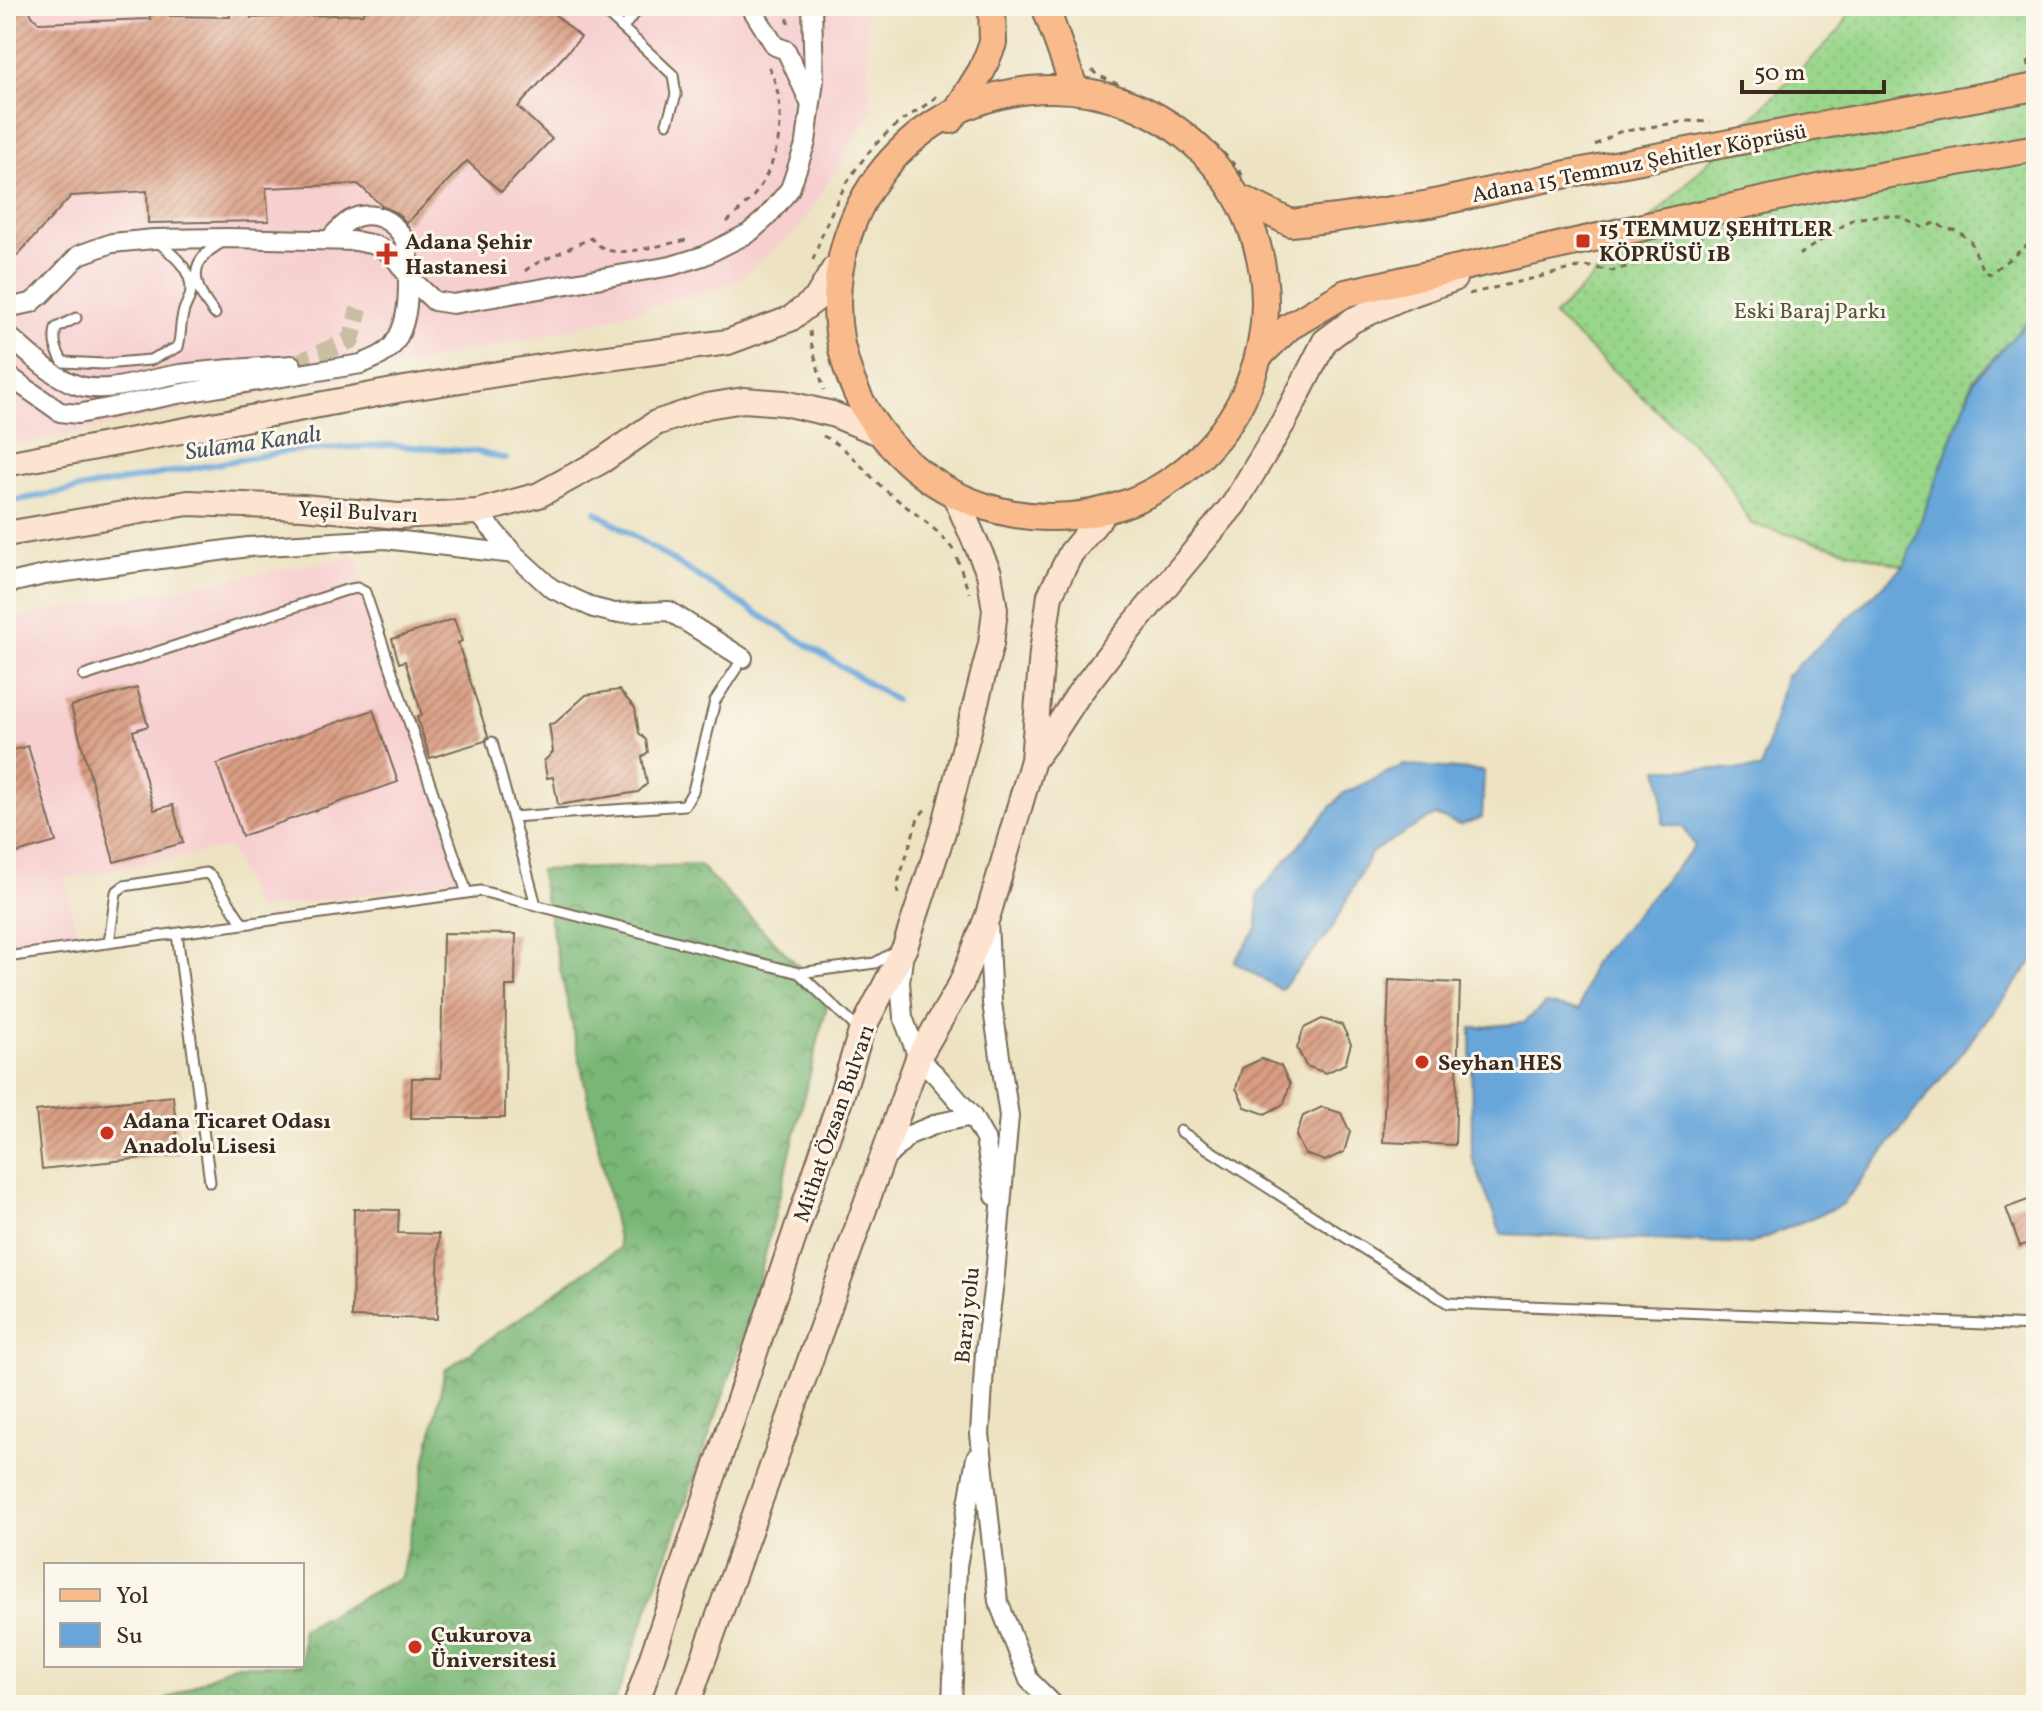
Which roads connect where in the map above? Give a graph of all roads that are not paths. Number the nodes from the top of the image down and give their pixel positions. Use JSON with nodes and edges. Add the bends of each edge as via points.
{"nodes":[{"id":1,"x":599,"y":6,"type":"edge"},
{"id":2,"x":640,"y":6,"type":"edge"},
{"id":3,"x":750,"y":6,"type":"edge"},
{"id":4,"x":812,"y":6,"type":"edge"},
{"id":5,"x":992,"y":6,"type":"edge"},
{"id":6,"x":1045,"y":6,"type":"edge"},
{"id":7,"x":622,"y":28,"type":"junction"},
{"id":8,"x":2036,"y":87,"type":"edge"},
{"id":9,"x":1075,"y":90,"type":"junction"},
{"id":10,"x":811,"y":105,"type":"junction"},
{"id":11,"x":951,"y":120,"type":"junction"},
{"id":12,"x":667,"y":123,"type":"dead end"},
{"id":13,"x":2036,"y":148,"type":"edge"},
{"id":14,"x":1248,"y":193,"type":"junction"},
{"id":15,"x":228,"y":238,"type":"junction"},
{"id":16,"x":154,"y":239,"type":"junction"},
{"id":17,"x":329,"y":240,"type":"junction"},
{"id":18,"x":1524,"y":254,"type":"junction"},
{"id":19,"x":823,"y":269,"type":"junction"},
{"id":20,"x":408,"y":276,"type":"junction"},
{"id":21,"x":6,"y":308,"type":"edge"},
{"id":22,"x":215,"y":314,"type":"dead end"},
{"id":23,"x":76,"y":318,"type":"dead end"},
{"id":24,"x":6,"y":334,"type":"edge"},
{"id":25,"x":1260,"y":355,"type":"junction"},
{"id":26,"x":295,"y":364,"type":"tunnel mouth"},
{"id":27,"x":6,"y":374,"type":"edge"},
{"id":28,"x":874,"y":431,"type":"junction"},
{"id":29,"x":6,"y":464,"type":"edge"},
{"id":30,"x":955,"y":496,"type":"junction"},
{"id":31,"x":477,"y":512,"type":"junction"},
{"id":32,"x":1104,"y":513,"type":"junction"},
{"id":33,"x":6,"y":534,"type":"edge"},
{"id":34,"x":514,"y":554,"type":"junction"},
{"id":35,"x":6,"y":584,"type":"edge"},
{"id":36,"x":743,"y":658,"type":"joint"},
{"id":37,"x":84,"y":676,"type":"dead end"},
{"id":38,"x":492,"y":742,"type":"dead end"},
{"id":39,"x":1033,"y":760,"type":"junction"},
{"id":40,"x":512,"y":817,"type":"junction"},
{"id":41,"x":467,"y":893,"type":"junction"},
{"id":42,"x":536,"y":905,"type":"junction"},
{"id":43,"x":988,"y":915,"type":"junction"},
{"id":44,"x":243,"y":924,"type":"junction"},
{"id":45,"x":177,"y":934,"type":"junction"},
{"id":46,"x":109,"y":943,"type":"junction"},
{"id":47,"x":905,"y":947,"type":"junction"},
{"id":48,"x":6,"y":957,"type":"edge"},
{"id":49,"x":799,"y":973,"type":"junction"},
{"id":50,"x":861,"y":1032,"type":"junction"},
{"id":51,"x":918,"y":1058,"type":"junction"},
{"id":52,"x":972,"y":1116,"type":"junction"},
{"id":53,"x":1180,"y":1131,"type":"dead end"},
{"id":54,"x":882,"y":1162,"type":"junction"},
{"id":55,"x":210,"y":1182,"type":"dead end"},
{"id":56,"x":999,"y":1219,"type":"junction"},
{"id":57,"x":2036,"y":1326,"type":"edge"},
{"id":58,"x":980,"y":1434,"type":"junction"},
{"id":59,"x":636,"y":1705,"type":"edge"},
{"id":60,"x":687,"y":1705,"type":"edge"},
{"id":61,"x":952,"y":1705,"type":"edge"},
{"id":62,"x":1054,"y":1705,"type":"edge"}],
"edges":[{"from":1,"to":7,"type":"lane"},
{"from":2,"to":7,"type":"lane"},
{"from":3,"to":10,"type":"street","via":[[775,46],[786,50]]},
{"from":4,"to":10,"type":"street"},
{"from":5,"to":11,"type":"main road","via":[[993,43]]},
{"from":6,"to":9,"type":"main road"},
{"from":7,"to":12,"type":"lane","via":[[673,75],[676,95]]},
{"from":8,"to":14,"type":"main road","name":"Adana 15 Temmuz Şehitler Köprüsü","bridge":true,"via":[[1337,218],[1291,223]]},
{"from":9,"to":11,"type":"main road","via":[[1015,92]]},
{"from":9,"to":14,"type":"main road","via":[[1155,110],[1192,134]]},
{"from":10,"to":20,"type":"street","via":[[806,142],[790,189],[749,233],[703,256],[453,304],[434,301]]},
{"from":11,"to":19,"type":"main road","via":[[897,153],[871,183]]},
{"from":13,"to":18,"type":"main road","via":[[1846,182]]},
{"from":14,"to":25,"type":"main road","via":[[1265,301]]},
{"from":15,"to":16,"type":"street"},
{"from":15,"to":17,"type":"street"},
{"from":15,"to":22,"type":"lane","via":[[198,265],[199,291]]},
{"from":16,"to":21,"type":"street","via":[[112,243],[79,255],[31,303]]},
{"from":16,"to":23,"type":"lane","via":[[185,268],[190,282],[178,347],[150,360],[63,362],[56,351],[56,328]]},
{"from":17,"to":20,"type":"street","via":[[375,245],[392,254]]},
{"from":17,"to":20,"type":"street","via":[[357,216],[385,219],[405,244]]},
{"from":18,"to":25,"type":"main road","via":[[1346,293],[1289,327]]},
{"from":18,"to":39,"type":"main road","via":[[1403,297],[1353,320],[1325,341],[1234,504],[1114,648]]},
{"from":19,"to":28,"type":"main road","via":[[858,401]]},
{"from":19,"to":29,"type":"main road","via":[[816,299],[790,319],[728,342],[398,390]]},
{"from":20,"to":27,"type":"street","via":[[399,335],[382,355],[361,364],[78,414],[60,412]]},
{"from":24,"to":26,"type":"street","via":[[59,376],[87,388]]},
{"from":25,"to":32,"type":"main road","via":[[1251,384],[1186,471]]},
{"from":28,"to":30,"type":"main road","via":[[913,470]]},
{"from":28,"to":31,"type":"main road","name":"Yeşil Bulvarı","via":[[784,403],[744,400],[707,406],[656,423],[539,495]]},
{"from":30,"to":32,"type":"main road","via":[[1043,516]]},
{"from":30,"to":47,"type":"main road","name":"Mithat Özsan Bulvarı","via":[[989,573],[995,610],[943,832]]},
{"from":31,"to":33,"type":"main road","name":"Yeşil Bulvarı","via":[[398,516],[188,503]]},
{"from":31,"to":34,"type":"street"},
{"from":32,"to":39,"type":"main road","via":[[1071,553],[1050,595]]},
{"from":34,"to":35,"type":"street","via":[[385,539],[248,547]]},
{"from":34,"to":36,"type":"street","via":[[551,588],[594,608],[614,613],[669,611]]},
{"from":36,"to":40,"type":"lane","via":[[715,701],[685,805]]},
{"from":37,"to":41,"type":"lane","via":[[346,590],[365,592]]},
{"from":38,"to":40,"type":"lane"},
{"from":39,"to":43,"type":"main road"},
{"from":40,"to":42,"type":"lane"},
{"from":41,"to":42,"type":"lane","via":[[481,891]]},
{"from":41,"to":44,"type":"lane"},
{"from":42,"to":49,"type":"lane"},
{"from":43,"to":51,"type":"main road","via":[[961,984]]},
{"from":43,"to":56,"type":"street","name":"Baraj yolu","via":[[992,1003],[1009,1116]]},
{"from":44,"to":45,"type":"lane"},
{"from":44,"to":46,"type":"lane","via":[[206,873],[124,886],[116,892]]},
{"from":45,"to":46,"type":"lane"},
{"from":45,"to":55,"type":"lane"},
{"from":46,"to":48,"type":"lane"},
{"from":47,"to":49,"type":"lane","via":[[875,963]]},
{"from":47,"to":50,"type":"main road","name":"Mithat Özsan Bulvarı"},
{"from":47,"to":51,"type":"street","via":[[903,1017]]},
{"from":49,"to":50,"type":"lane"},
{"from":50,"to":59,"type":"main road","name":"Mithat Özsan Bulvarı"},
{"from":51,"to":52,"type":"street"},
{"from":51,"to":54,"type":"main road"},
{"from":52,"to":54,"type":"street","via":[[909,1135]]},
{"from":52,"to":56,"type":"street","via":[[985,1139]]},
{"from":53,"to":57,"type":"lane","via":[[1448,1303]]},
{"from":54,"to":60,"type":"main road"},
{"from":56,"to":58,"type":"street","name":"Baraj yolu"},
{"from":58,"to":61,"type":"street","via":[[957,1566]]},
{"from":58,"to":62,"type":"street","name":"Baraj yolu","via":[[998,1601],[1029,1680]]}]}
